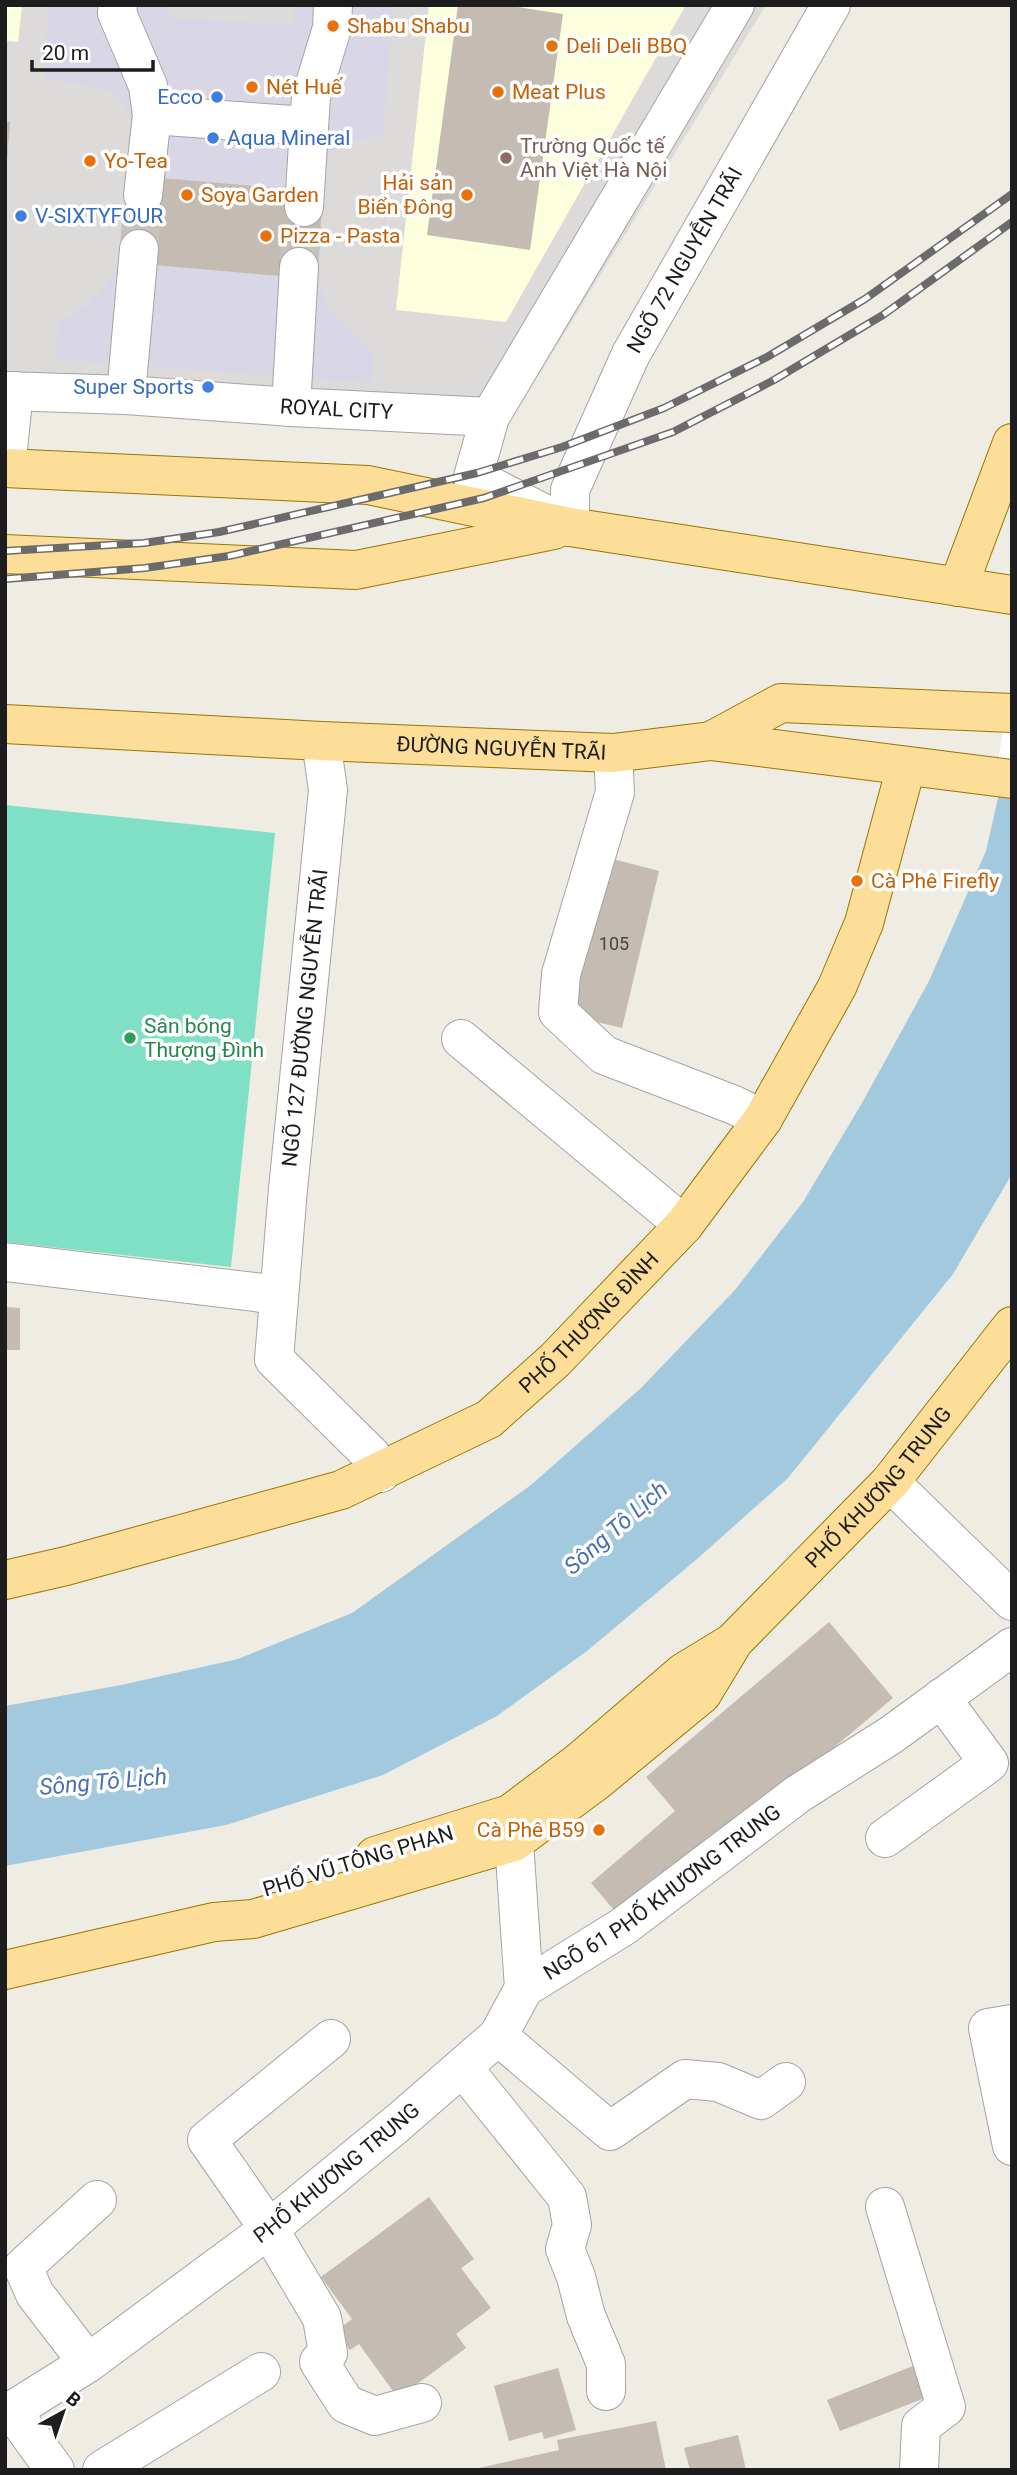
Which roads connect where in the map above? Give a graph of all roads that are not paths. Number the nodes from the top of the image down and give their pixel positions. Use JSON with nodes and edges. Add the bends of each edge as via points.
{"nodes":[{"id":1,"x":118,"y":5,"type":"edge"},
{"id":2,"x":333,"y":5,"type":"edge"},
{"id":3,"x":735,"y":5,"type":"edge"},
{"id":4,"x":831,"y":5,"type":"edge"},
{"id":5,"x":152,"y":115,"type":"junction"},
{"id":6,"x":308,"y":126,"type":"junction"},
{"id":7,"x":143,"y":195,"type":"tunnel mouth"},
{"id":8,"x":304,"y":206,"type":"tunnel mouth"},
{"id":9,"x":139,"y":249,"type":"tunnel mouth"},
{"id":10,"x":299,"y":267,"type":"tunnel mouth"},
{"id":11,"x":9,"y":391,"type":"edge"},
{"id":12,"x":126,"y":395,"type":"junction"},
{"id":13,"x":291,"y":407,"type":"junction"},
{"id":14,"x":489,"y":416,"type":"junction"},
{"id":15,"x":1012,"y":443,"type":"edge"},
{"id":16,"x":6,"y":468,"type":"edge"},
{"id":17,"x":570,"y":527,"type":"junction"},
{"id":18,"x":5,"y":554,"type":"edge"},
{"id":19,"x":958,"y":587,"type":"junction"},
{"id":20,"x":1012,"y":595,"type":"edge"},
{"id":21,"x":1001,"y":712,"type":"edge"},
{"id":22,"x":5,"y":724,"type":"edge"},
{"id":23,"x":321,"y":741,"type":"junction"},
{"id":24,"x":711,"y":741,"type":"junction"},
{"id":25,"x":613,"y":752,"type":"junction"},
{"id":26,"x":906,"y":767,"type":"junction"},
{"id":27,"x":1003,"y":779,"type":"edge"},
{"id":28,"x":461,"y":1039,"type":"dead end"},
{"id":29,"x":763,"y":1119,"type":"junction"},
{"id":30,"x":684,"y":1225,"type":"junction"},
{"id":31,"x":5,"y":1262,"type":"edge"},
{"id":32,"x":279,"y":1295,"type":"junction"},
{"id":33,"x":1012,"y":1326,"type":"edge"},
{"id":34,"x":381,"y":1473,"type":"junction"},
{"id":35,"x":890,"y":1482,"type":"junction"},
{"id":36,"x":5,"y":1580,"type":"edge"},
{"id":37,"x":1012,"y":1601,"type":"edge"},
{"id":38,"x":1012,"y":1647,"type":"edge"},
{"id":39,"x":941,"y":1698,"type":"junction"},
{"id":40,"x":512,"y":1828,"type":"junction"},
{"id":41,"x":885,"y":1838,"type":"dead end"},
{"id":42,"x":5,"y":1970,"type":"edge"},
{"id":43,"x":524,"y":1988,"type":"junction"},
{"id":44,"x":1000,"y":2026,"type":"edge"},
{"id":45,"x":498,"y":2036,"type":"junction"},
{"id":46,"x":331,"y":2039,"type":"dead end"},
{"id":47,"x":463,"y":2068,"type":"junction"},
{"id":48,"x":786,"y":2082,"type":"dead end"},
{"id":49,"x":1012,"y":2146,"type":"edge"},
{"id":50,"x":97,"y":2200,"type":"dead end"},
{"id":51,"x":885,"y":2207,"type":"dead end"},
{"id":52,"x":269,"y":2229,"type":"junction"},
{"id":53,"x":88,"y":2362,"type":"junction"},
{"id":54,"x":261,"y":2372,"type":"dead end"},
{"id":55,"x":606,"y":2391,"type":"dead end"},
{"id":56,"x":422,"y":2403,"type":"dead end"},
{"id":57,"x":9,"y":2413,"type":"edge"},
{"id":58,"x":55,"y":2470,"type":"edge"},
{"id":59,"x":102,"y":2470,"type":"edge"},
{"id":60,"x":919,"y":2470,"type":"edge"}],
"edges":[{"from":1,"to":5,"type":"street","via":[[117,13],[148,86]]},
{"from":2,"to":6,"type":"street","via":[[332,28],[311,97]]},
{"from":3,"to":14,"type":"street"},
{"from":4,"to":17,"type":"street","name":"NGÕ 72 NGUYỄN TRÃI","via":[[631,354],[570,490]]},
{"from":5,"to":6,"type":"street"},
{"from":5,"to":7,"type":"street"},
{"from":6,"to":8,"type":"street"},
{"from":9,"to":12,"type":"street"},
{"from":10,"to":13,"type":"street"},
{"from":11,"to":12,"type":"street","name":"ROYAL CITY"},
{"from":11,"to":16,"type":"street","name":"ROYAL CITY"},
{"from":12,"to":13,"type":"street","name":"ROYAL CITY"},
{"from":13,"to":14,"type":"street","name":"ROYAL CITY"},
{"from":14,"to":17,"type":"street","via":[[473,477]]},
{"from":15,"to":19,"type":"main road"},
{"from":16,"to":17,"type":"main road","via":[[368,485]]},
{"from":17,"to":18,"type":"main road","via":[[356,570]]},
{"from":17,"to":19,"type":"main road"},
{"from":19,"to":20,"type":"main road"},
{"from":21,"to":24,"type":"main road","via":[[781,703]]},
{"from":22,"to":23,"type":"main road","name":"ĐƯỜNG NGUYỄN TRÃI"},
{"from":23,"to":25,"type":"main road","name":"ĐƯỜNG NGUYỄN TRÃI"},
{"from":23,"to":32,"type":"street","name":"NGÕ 127 ĐƯỜNG NGUYỄN TRÃI","via":[[328,790]]},
{"from":24,"to":25,"type":"main road","name":"ĐƯỜNG NGUYỄN TRÃI"},
{"from":24,"to":26,"type":"main road","name":"ĐƯỜNG NGUYỄN TRÃI"},
{"from":25,"to":29,"type":"street","via":[[615,792],[561,974],[558,1012],[604,1055]]},
{"from":26,"to":27,"type":"main road","name":"ĐƯỜNG NGUYỄN TRÃI"},
{"from":26,"to":29,"type":"main road","name":"PHỐ THƯỢNG ĐÌNH","via":[[864,923],[837,987]]},
{"from":28,"to":30,"type":"street"},
{"from":29,"to":30,"type":"main road","name":"PHỐ THƯỢNG ĐÌNH"},
{"from":30,"to":34,"type":"main road","name":"PHỐ THƯỢNG ĐÌNH","via":[[555,1360],[489,1419]]},
{"from":31,"to":32,"type":"street"},
{"from":32,"to":34,"type":"street","name":"NGÕ 127 ĐƯỜNG NGUYỄN TRÃI","via":[[274,1359],[371,1455]]},
{"from":33,"to":35,"type":"main road","name":"PHỐ KHƯƠNG TRUNG"},
{"from":34,"to":36,"type":"main road","name":"PHỐ THƯỢNG ĐÌNH","via":[[341,1490]]},
{"from":35,"to":37,"type":"street"},
{"from":35,"to":40,"type":"main road","name":"PHỐ KHƯƠNG TRUNG","via":[[734,1641],[684,1672],[579,1762]]},
{"from":38,"to":39,"type":"street","name":"NGÕ 61 PHỐ KHƯƠNG TRUNG"},
{"from":39,"to":41,"type":"street","via":[[989,1763]]},
{"from":39,"to":43,"type":"street","name":"NGÕ 61 PHỐ KHƯƠNG TRUNG","via":[[798,1794],[624,1926]]},
{"from":40,"to":42,"type":"main road","name":"PHỐ VŨ TÔNG PHAN","via":[[241,1898],[214,1922]]},
{"from":40,"to":43,"type":"street"},
{"from":43,"to":45,"type":"street","name":"PHỐ KHƯƠNG TRUNG"},
{"from":44,"to":49,"type":"street"},
{"from":45,"to":47,"type":"street","name":"PHỐ KHƯƠNG TRUNG"},
{"from":45,"to":48,"type":"street","via":[[610,2131],[685,2079],[718,2082],[761,2100]]},
{"from":46,"to":52,"type":"street","via":[[207,2140]]},
{"from":47,"to":52,"type":"street","name":"PHỐ KHƯƠNG TRUNG"},
{"from":47,"to":55,"type":"street","via":[[567,2197],[572,2225],[565,2249],[606,2364]]},
{"from":50,"to":53,"type":"street","via":[[23,2267],[35,2294]]},
{"from":51,"to":60,"type":"street","via":[[946,2407],[921,2426]]},
{"from":52,"to":53,"type":"street","name":"PHỐ KHƯƠNG TRUNG"},
{"from":52,"to":56,"type":"street","via":[[322,2318],[328,2353],[319,2362],[346,2404],[374,2416]]},
{"from":53,"to":57,"type":"street","name":"PHỐ KHƯƠNG TRUNG"},
{"from":54,"to":59,"type":"street"},
{"from":57,"to":58,"type":"street"}]}
